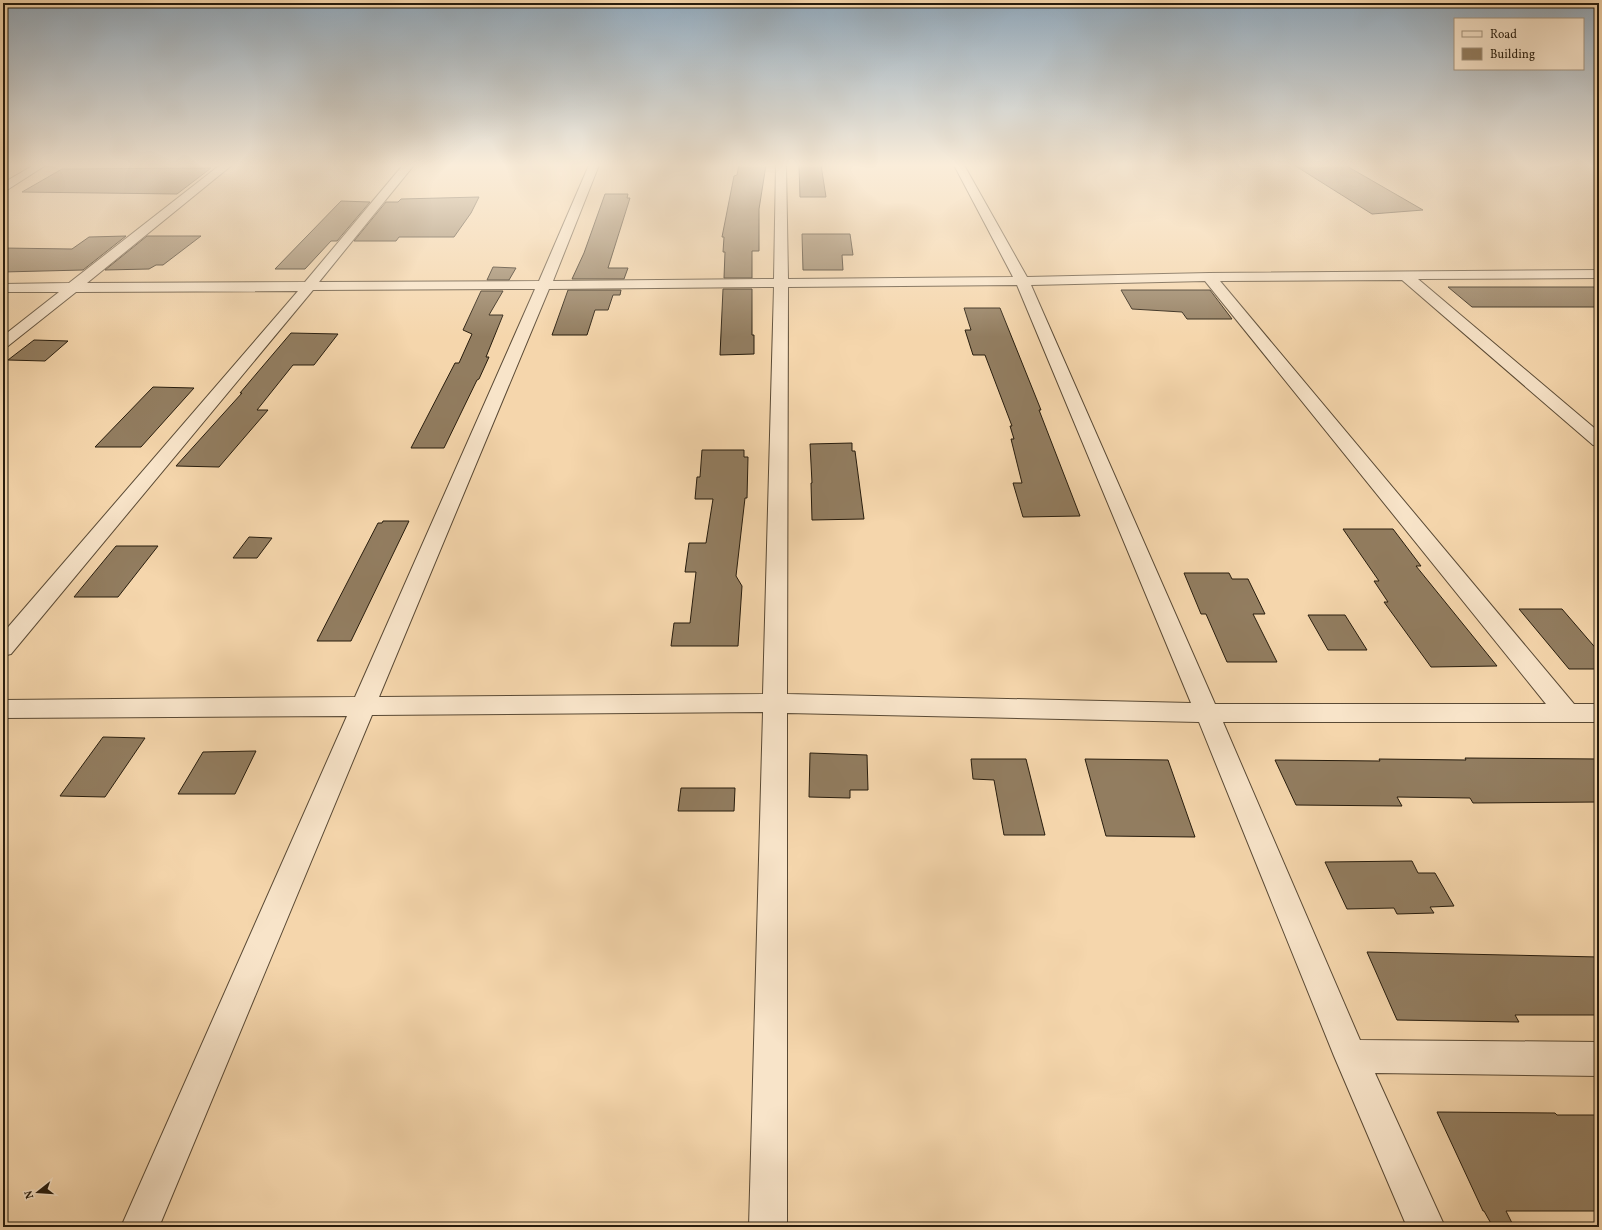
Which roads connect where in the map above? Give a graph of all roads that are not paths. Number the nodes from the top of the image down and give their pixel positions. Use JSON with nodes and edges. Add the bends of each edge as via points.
{"nodes":[{"id":1,"x":155,"y":222,"type":"edge"},
{"id":2,"x":362,"y":222,"type":"edge"},
{"id":3,"x":570,"y":222,"type":"edge"},
{"id":4,"x":781,"y":222,"type":"edge"},
{"id":5,"x":990,"y":222,"type":"edge"},
{"id":6,"x":1599,"y":274,"type":"edge"},
{"id":7,"x":1406,"y":276,"type":"junction"},
{"id":8,"x":1209,"y":277,"type":"junction"},
{"id":9,"x":1022,"y":281,"type":"junction"},
{"id":10,"x":781,"y":283,"type":"junction"},
{"id":11,"x":544,"y":285,"type":"junction"},
{"id":12,"x":309,"y":286,"type":"junction"},
{"id":13,"x":3,"y":288,"type":"edge"},
{"id":14,"x":73,"y":288,"type":"junction"},
{"id":15,"x":3,"y":343,"type":"edge"},
{"id":16,"x":1599,"y":441,"type":"edge"},
{"id":17,"x":3,"y":648,"type":"edge"},
{"id":18,"x":775,"y":703,"type":"junction"},
{"id":19,"x":363,"y":706,"type":"junction"},
{"id":20,"x":3,"y":709,"type":"edge"},
{"id":21,"x":1567,"y":712,"type":"junction"},
{"id":22,"x":1208,"y":713,"type":"junction"},
{"id":23,"x":1599,"y":713,"type":"edge"},
{"id":24,"x":1350,"y":1056,"type":"junction"},
{"id":25,"x":1599,"y":1059,"type":"edge"},
{"id":26,"x":140,"y":1227,"type":"edge"},
{"id":27,"x":768,"y":1227,"type":"edge"},
{"id":28,"x":1426,"y":1227,"type":"edge"}],
"edges":[{"from":1,"to":14,"type":"street"},
{"from":2,"to":12,"type":"street"},
{"from":3,"to":11,"type":"street"},
{"from":4,"to":10,"type":"street"},
{"from":5,"to":9,"type":"street"},
{"from":6,"to":7,"type":"street"},
{"from":7,"to":8,"type":"street"},
{"from":7,"to":16,"type":"street"},
{"from":8,"to":9,"type":"street"},
{"from":8,"to":21,"type":"street"},
{"from":9,"to":10,"type":"street"},
{"from":9,"to":22,"type":"street"},
{"from":10,"to":11,"type":"street"},
{"from":10,"to":18,"type":"street"},
{"from":11,"to":12,"type":"street"},
{"from":11,"to":19,"type":"street"},
{"from":12,"to":14,"type":"street"},
{"from":12,"to":17,"type":"street"},
{"from":13,"to":14,"type":"street"},
{"from":14,"to":15,"type":"street"},
{"from":18,"to":19,"type":"street"},
{"from":18,"to":22,"type":"street"},
{"from":18,"to":27,"type":"street"},
{"from":19,"to":20,"type":"street"},
{"from":19,"to":26,"type":"street"},
{"from":21,"to":22,"type":"street"},
{"from":21,"to":23,"type":"street"},
{"from":22,"to":24,"type":"street"},
{"from":24,"to":25,"type":"street"},
{"from":24,"to":28,"type":"street"}]}
